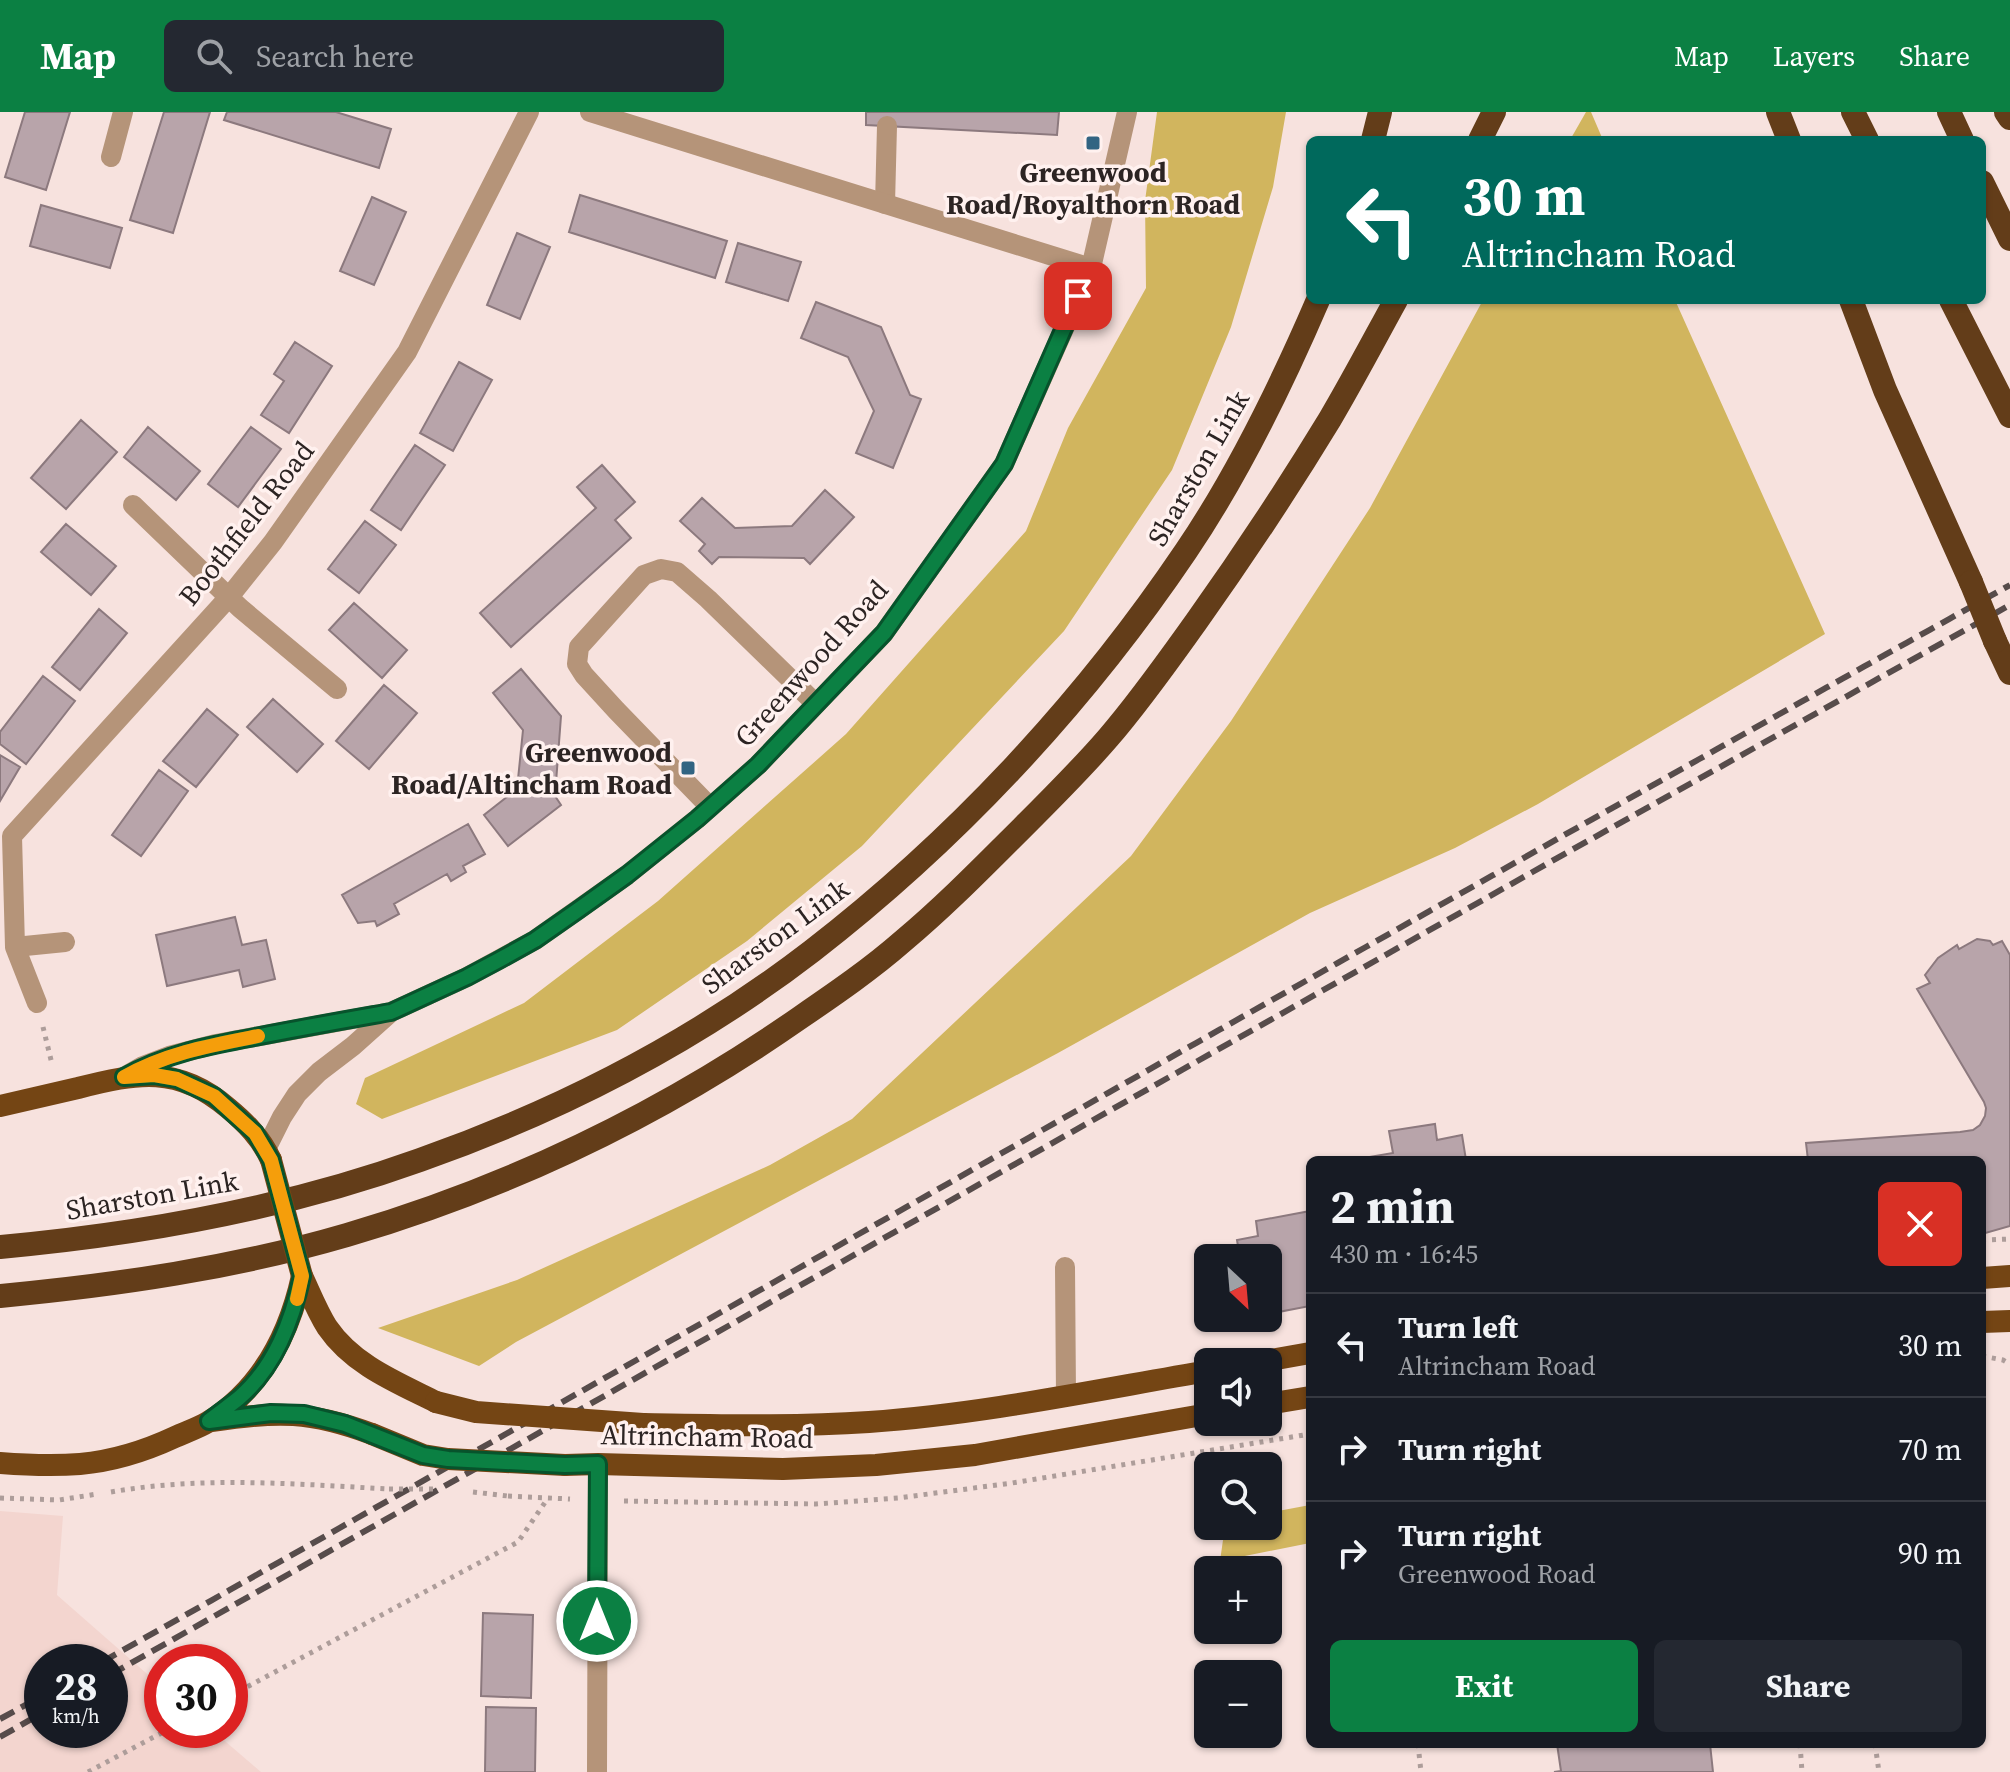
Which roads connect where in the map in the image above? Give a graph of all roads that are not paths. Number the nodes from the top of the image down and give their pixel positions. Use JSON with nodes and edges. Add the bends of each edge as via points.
{"nodes":[{"id":1,"x":123,"y":112,"type":"edge"},
{"id":2,"x":529,"y":112,"type":"edge"},
{"id":3,"x":590,"y":112,"type":"edge"},
{"id":4,"x":1127,"y":112,"type":"edge"},
{"id":5,"x":1380,"y":112,"type":"edge"},
{"id":6,"x":1494,"y":112,"type":"edge"},
{"id":7,"x":1778,"y":112,"type":"edge"},
{"id":8,"x":1853,"y":112,"type":"edge"},
{"id":9,"x":1949,"y":112,"type":"edge"},
{"id":10,"x":2006,"y":112,"type":"edge"},
{"id":11,"x":2010,"y":118,"type":"edge"},
{"id":12,"x":887,"y":126,"type":"dead end"},
{"id":13,"x":1374,"y":136,"type":"edge"},
{"id":14,"x":1482,"y":136,"type":"edge"},
{"id":15,"x":1787,"y":136,"type":"edge"},
{"id":16,"x":1865,"y":136,"type":"edge"},
{"id":17,"x":1960,"y":136,"type":"edge"},
{"id":18,"x":111,"y":157,"type":"dead end"},
{"id":19,"x":1986,"y":190,"type":"edge"},
{"id":20,"x":885,"y":204,"type":"junction"},
{"id":21,"x":2010,"y":239,"type":"edge"},
{"id":22,"x":1091,"y":268,"type":"junction"},
{"id":23,"x":1316,"y":304,"type":"edge"},
{"id":24,"x":1394,"y":304,"type":"edge"},
{"id":25,"x":1853,"y":304,"type":"edge"},
{"id":26,"x":1953,"y":304,"type":"edge"},
{"id":27,"x":2010,"y":416,"type":"edge"},
{"id":28,"x":133,"y":505,"type":"dead end"},
{"id":29,"x":229,"y":597,"type":"junction"},
{"id":30,"x":2010,"y":673,"type":"edge"},
{"id":31,"x":337,"y":689,"type":"dead end"},
{"id":32,"x":816,"y":704,"type":"junction"},
{"id":33,"x":710,"y":807,"type":"junction"},
{"id":34,"x":65,"y":942,"type":"dead end"},
{"id":35,"x":15,"y":947,"type":"junction"},
{"id":36,"x":37,"y":1003,"type":"road end"},
{"id":37,"x":391,"y":1012,"type":"junction"},
{"id":38,"x":124,"y":1077,"type":"junction"},
{"id":39,"x":0,"y":1106,"type":"edge"},
{"id":40,"x":269,"y":1154,"type":"junction"},
{"id":41,"x":0,"y":1247,"type":"edge"},
{"id":42,"x":1065,"y":1267,"type":"dead end"},
{"id":43,"x":302,"y":1276,"type":"junction"},
{"id":44,"x":2010,"y":1276,"type":"edge"},
{"id":45,"x":1986,"y":1278,"type":"edge"},
{"id":46,"x":0,"y":1296,"type":"edge"},
{"id":47,"x":2010,"y":1321,"type":"edge"},
{"id":48,"x":1986,"y":1322,"type":"edge"},
{"id":49,"x":1306,"y":1354,"type":"edge"},
{"id":50,"x":1282,"y":1358,"type":"edge"},
{"id":51,"x":1194,"y":1373,"type":"edge"},
{"id":52,"x":1066,"y":1395,"type":"junction"},
{"id":53,"x":1306,"y":1398,"type":"edge"},
{"id":54,"x":1282,"y":1402,"type":"edge"},
{"id":55,"x":1194,"y":1416,"type":"edge"},
{"id":56,"x":209,"y":1421,"type":"junction"},
{"id":57,"x":0,"y":1463,"type":"edge"},
{"id":58,"x":598,"y":1464,"type":"junction"},
{"id":59,"x":597,"y":1772,"type":"edge"}],
"edges":[{"from":1,"to":18,"type":"street"},
{"from":2,"to":29,"type":"street","name":"Boothfield Road","via":[[407,352]]},
{"from":3,"to":20,"type":"street"},
{"from":4,"to":22,"type":"street","name":"Greenwood Road"},
{"from":5,"to":13,"type":"highway"},
{"from":6,"to":14,"type":"highway"},
{"from":7,"to":15,"type":"highway"},
{"from":8,"to":16,"type":"highway"},
{"from":9,"to":17,"type":"highway"},
{"from":10,"to":11,"type":"highway"},
{"from":12,"to":20,"type":"street"},
{"from":19,"to":21,"type":"highway"},
{"from":20,"to":22,"type":"street"},
{"from":22,"to":32,"type":"street","name":"Greenwood Road","via":[[1004,464],[884,633]]},
{"from":23,"to":41,"type":"highway","name":"Sharston Link","via":[[1281,385],[1229,479],[1134,624],[1072,702],[979,802],[872,903],[809,953],[649,1057],[571,1098],[418,1161],[330,1189],[199,1220]]},
{"from":24,"to":46,"type":"highway","via":[[1279,502],[1110,736],[976,874],[901,943],[834,994],[747,1055],[591,1142],[433,1207],[344,1236],[193,1271]]},
{"from":25,"to":30,"type":"highway","bridge":true},
{"from":26,"to":27,"type":"highway"},
{"from":28,"to":29,"type":"street"},
{"from":29,"to":31,"type":"street"},
{"from":29,"to":35,"type":"street","name":"Boothfield Road","via":[[12,836]]},
{"from":32,"to":33,"type":"street","name":"Greenwood Road"},
{"from":32,"to":33,"type":"street","via":[[677,572],[661,569],[644,575],[579,647],[577,664]]},
{"from":33,"to":37,"type":"street","name":"Greenwood Road","via":[[535,940]]},
{"from":34,"to":35,"type":"street"},
{"from":35,"to":36,"type":"street","name":"Boothfield Road"},
{"from":37,"to":38,"type":"street","name":"Greenwood Road","via":[[216,1044],[169,1056]]},
{"from":37,"to":40,"type":"street","name":"Greenwood Road","via":[[297,1094]]},
{"from":38,"to":39,"type":"highway"},
{"from":38,"to":40,"type":"highway","via":[[177,1079],[214,1096],[255,1133]]},
{"from":40,"to":43,"type":"highway","name":"Altrincham Road","bridge":true},
{"from":42,"to":52,"type":"street"},
{"from":43,"to":52,"type":"highway","name":"Altrincham Road","bridge":true,"via":[[326,1325],[350,1354],[436,1402],[476,1412],[643,1424],[781,1426],[871,1422]]},
{"from":43,"to":56,"type":"highway","via":[[272,1359],[241,1396]]},
{"from":44,"to":45,"type":"highway"},
{"from":47,"to":48,"type":"highway"},
{"from":49,"to":50,"type":"highway"},
{"from":51,"to":52,"type":"highway","name":"Altrincham Road"},
{"from":53,"to":54,"type":"highway"},
{"from":55,"to":58,"type":"highway","name":"Altrincham Road","via":[[975,1455],[876,1465],[783,1469]]},
{"from":56,"to":57,"type":"highway","via":[[120,1457],[81,1464]]},
{"from":56,"to":58,"type":"highway","name":"Altrincham Road","bridge":true,"via":[[304,1414],[423,1455]]},
{"from":58,"to":59,"type":"street"}]}
